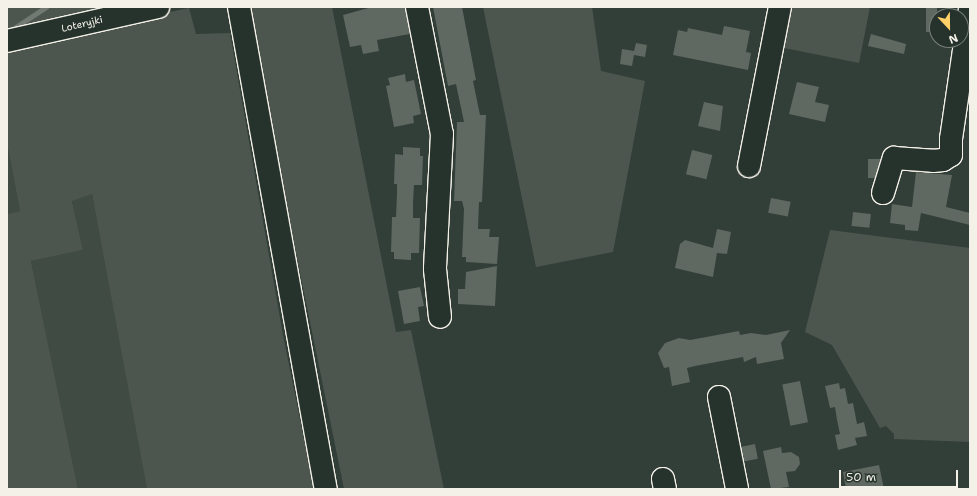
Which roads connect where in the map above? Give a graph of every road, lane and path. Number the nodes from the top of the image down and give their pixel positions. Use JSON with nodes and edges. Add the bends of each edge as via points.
{"nodes":[{"id":1,"x":158,"y":7,"type":"edge"},
{"id":2,"x":239,"y":7,"type":"edge"},
{"id":3,"x":417,"y":7,"type":"edge"},
{"id":4,"x":780,"y":7,"type":"edge"},
{"id":5,"x":970,"y":8,"type":"edge"},
{"id":6,"x":7,"y":41,"type":"edge"},
{"id":7,"x":749,"y":166,"type":"dead end"},
{"id":8,"x":884,"y":193,"type":"dead end"},
{"id":9,"x":440,"y":317,"type":"dead end"},
{"id":10,"x":719,"y":397,"type":"dead end"},
{"id":11,"x":326,"y":489,"type":"edge"},
{"id":12,"x":737,"y":489,"type":"edge"}],
"edges":[{"from":1,"to":6,"type":"street","name":"Loteryjki"},
{"from":2,"to":11,"type":"street"},
{"from":3,"to":9,"type":"street","via":[[442,134],[435,269]]},
{"from":4,"to":7,"type":"street"},
{"from":5,"to":8,"type":"street","via":[[951,139],[951,156],[933,161],[894,158]]},
{"from":10,"to":12,"type":"street"}]}
